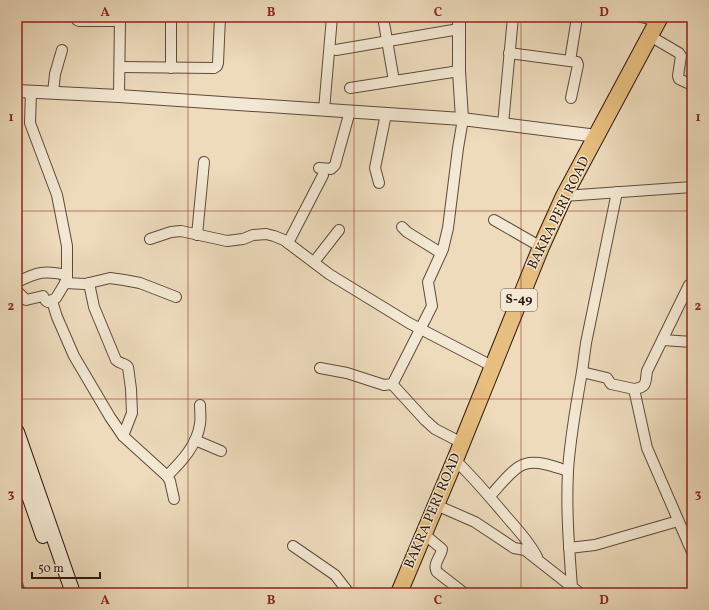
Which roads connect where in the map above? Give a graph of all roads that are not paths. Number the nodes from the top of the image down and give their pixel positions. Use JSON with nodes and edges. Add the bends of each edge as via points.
{"nodes":[{"id":1,"x":76,"y":17,"type":"edge"},
{"id":2,"x":170,"y":17,"type":"edge"},
{"id":3,"x":220,"y":17,"type":"edge"},
{"id":4,"x":332,"y":17,"type":"edge"},
{"id":5,"x":383,"y":17,"type":"edge"},
{"id":6,"x":513,"y":17,"type":"edge"},
{"id":7,"x":577,"y":17,"type":"edge"},
{"id":8,"x":641,"y":17,"type":"edge"},
{"id":9,"x":120,"y":19,"type":"edge"},
{"id":10,"x":659,"y":19,"type":"edge"},
{"id":11,"x":459,"y":23,"type":"edge"},
{"id":12,"x":650,"y":36,"type":"junction"},
{"id":13,"x":387,"y":41,"type":"junction"},
{"id":14,"x":62,"y":50,"type":"dead end"},
{"id":15,"x":336,"y":50,"type":"dead end"},
{"id":16,"x":509,"y":53,"type":"junction"},
{"id":17,"x":570,"y":61,"type":"junction"},
{"id":18,"x":120,"y":67,"type":"junction"},
{"id":19,"x":171,"y":68,"type":"junction"},
{"id":20,"x":459,"y":71,"type":"junction"},
{"id":21,"x":394,"y":81,"type":"junction"},
{"id":22,"x":692,"y":85,"type":"edge"},
{"id":23,"x":350,"y":88,"type":"dead end"},
{"id":24,"x":17,"y":91,"type":"edge"},
{"id":25,"x":31,"y":92,"type":"junction"},
{"id":26,"x":53,"y":93,"type":"junction"},
{"id":27,"x":119,"y":96,"type":"junction"},
{"id":28,"x":571,"y":98,"type":"dead end"},
{"id":29,"x":324,"y":110,"type":"junction"},
{"id":30,"x":350,"y":111,"type":"junction"},
{"id":31,"x":386,"y":114,"type":"junction"},
{"id":32,"x":462,"y":119,"type":"junction"},
{"id":33,"x":503,"y":124,"type":"junction"},
{"id":34,"x":597,"y":136,"type":"junction"},
{"id":35,"x":204,"y":162,"type":"dead end"},
{"id":36,"x":379,"y":183,"type":"dead end"},
{"id":37,"x":692,"y":187,"type":"edge"},
{"id":38,"x":617,"y":192,"type":"junction"},
{"id":39,"x":564,"y":196,"type":"junction"},
{"id":40,"x":494,"y":220,"type":"dead end"},
{"id":41,"x":402,"y":227,"type":"dead end"},
{"id":42,"x":339,"y":230,"type":"dead end"},
{"id":43,"x":197,"y":235,"type":"junction"},
{"id":44,"x":150,"y":239,"type":"dead end"},
{"id":45,"x":288,"y":243,"type":"junction"},
{"id":46,"x":541,"y":247,"type":"junction"},
{"id":47,"x":441,"y":252,"type":"junction"},
{"id":48,"x":314,"y":262,"type":"junction"},
{"id":49,"x":66,"y":279,"type":"junction"},
{"id":50,"x":17,"y":282,"type":"edge"},
{"id":51,"x":89,"y":283,"type":"junction"},
{"id":52,"x":689,"y":285,"type":"dead end"},
{"id":53,"x":17,"y":291,"type":"edge"},
{"id":54,"x":176,"y":297,"type":"dead end"},
{"id":55,"x":52,"y":301,"type":"junction"},
{"id":56,"x":420,"y":329,"type":"junction"},
{"id":57,"x":663,"y":340,"type":"junction"},
{"id":58,"x":692,"y":342,"type":"edge"},
{"id":59,"x":492,"y":366,"type":"junction"},
{"id":60,"x":320,"y":368,"type":"dead end"},
{"id":61,"x":582,"y":372,"type":"junction"},
{"id":62,"x":392,"y":384,"type":"junction"},
{"id":63,"x":634,"y":389,"type":"junction"},
{"id":64,"x":200,"y":405,"type":"dead end"},
{"id":65,"x":17,"y":432,"type":"edge"},
{"id":66,"x":123,"y":436,"type":"junction"},
{"id":67,"x":196,"y":440,"type":"junction"},
{"id":68,"x":462,"y":443,"type":"junction"},
{"id":69,"x":221,"y":451,"type":"dead end"},
{"id":70,"x":17,"y":460,"type":"edge"},
{"id":71,"x":455,"y":460,"type":"junction"},
{"id":72,"x":568,"y":471,"type":"junction"},
{"id":73,"x":167,"y":476,"type":"junction"},
{"id":74,"x":22,"y":494,"type":"edge"},
{"id":75,"x":490,"y":496,"type":"junction"},
{"id":76,"x":174,"y":499,"type":"dead end"},
{"id":77,"x":436,"y":505,"type":"junction"},
{"id":78,"x":678,"y":521,"type":"junction"},
{"id":79,"x":424,"y":534,"type":"junction"},
{"id":80,"x":293,"y":546,"type":"dead end"},
{"id":81,"x":569,"y":548,"type":"junction"},
{"id":82,"x":692,"y":552,"type":"edge"},
{"id":83,"x":538,"y":560,"type":"junction"},
{"id":84,"x":17,"y":584,"type":"edge"},
{"id":85,"x":576,"y":590,"type":"edge"},
{"id":86,"x":20,"y":593,"type":"edge"},
{"id":87,"x":63,"y":593,"type":"edge"},
{"id":88,"x":73,"y":593,"type":"edge"},
{"id":89,"x":349,"y":593,"type":"edge"},
{"id":90,"x":399,"y":593,"type":"edge"},
{"id":91,"x":464,"y":593,"type":"edge"}],
"edges":[{"from":1,"to":9,"type":"street","via":[[79,21]]},
{"from":2,"to":19,"type":"street"},
{"from":3,"to":19,"type":"street","via":[[217,66]]},
{"from":4,"to":29,"type":"street"},
{"from":5,"to":13,"type":"street"},
{"from":6,"to":16,"type":"street"},
{"from":7,"to":17,"type":"street"},
{"from":8,"to":10,"type":"street"},
{"from":9,"to":18,"type":"street"},
{"from":10,"to":12,"type":"main road","name":"BAKRA PERI ROAD","number":"S-49"},
{"from":11,"to":13,"type":"street"},
{"from":11,"to":20,"type":"street"},
{"from":12,"to":22,"type":"street","via":[[679,53],[681,56],[678,79]]},
{"from":12,"to":34,"type":"main road","name":"BAKRA PERI ROAD","number":"S-49"},
{"from":13,"to":15,"type":"street"},
{"from":13,"to":21,"type":"street"},
{"from":14,"to":26,"type":"street"},
{"from":16,"to":17,"type":"street"},
{"from":16,"to":33,"type":"street"},
{"from":17,"to":28,"type":"street","via":[[575,61],[578,65]]},
{"from":18,"to":19,"type":"street"},
{"from":18,"to":27,"type":"street"},
{"from":20,"to":21,"type":"street"},
{"from":20,"to":32,"type":"street"},
{"from":21,"to":23,"type":"street"},
{"from":24,"to":25,"type":"street"},
{"from":25,"to":26,"type":"street"},
{"from":25,"to":49,"type":"street","via":[[30,123],[57,195],[68,246]]},
{"from":26,"to":27,"type":"street"},
{"from":27,"to":29,"type":"street"},
{"from":29,"to":30,"type":"street"},
{"from":30,"to":31,"type":"street"},
{"from":30,"to":45,"type":"street","via":[[335,165],[331,169],[321,171]]},
{"from":31,"to":32,"type":"street"},
{"from":31,"to":36,"type":"street","via":[[375,168]]},
{"from":32,"to":33,"type":"street"},
{"from":32,"to":47,"type":"street","via":[[448,228]]},
{"from":33,"to":34,"type":"street"},
{"from":34,"to":39,"type":"main road","name":"BAKRA PERI ROAD","number":"S-49"},
{"from":35,"to":43,"type":"street"},
{"from":37,"to":38,"type":"street"},
{"from":38,"to":39,"type":"street"},
{"from":38,"to":61,"type":"street"},
{"from":39,"to":46,"type":"main road","name":"BAKRA PERI ROAD","number":"S-49"},
{"from":40,"to":46,"type":"street"},
{"from":41,"to":47,"type":"street"},
{"from":42,"to":48,"type":"street"},
{"from":43,"to":44,"type":"street","via":[[181,231]]},
{"from":43,"to":45,"type":"street","via":[[228,241],[266,234]]},
{"from":45,"to":48,"type":"street"},
{"from":46,"to":59,"type":"main road","name":"BAKRA PERI ROAD","number":"S-49"},
{"from":47,"to":56,"type":"street","via":[[428,282],[432,308]]},
{"from":48,"to":56,"type":"street","via":[[329,274]]},
{"from":49,"to":50,"type":"street","via":[[46,271]]},
{"from":49,"to":51,"type":"street"},
{"from":49,"to":55,"type":"street"},
{"from":51,"to":54,"type":"street","via":[[110,278],[140,282]]},
{"from":51,"to":66,"type":"street","via":[[94,307],[116,360],[128,367],[132,413]]},
{"from":52,"to":57,"type":"street"},
{"from":53,"to":55,"type":"street","via":[[26,300],[43,296],[47,302]]},
{"from":55,"to":66,"type":"street","via":[[74,356]]},
{"from":56,"to":59,"type":"street"},
{"from":56,"to":62,"type":"street"},
{"from":57,"to":58,"type":"street"},
{"from":57,"to":63,"type":"street","via":[[648,371],[644,386]]},
{"from":59,"to":68,"type":"main road","name":"BAKRA PERI ROAD","number":"S-49"},
{"from":60,"to":62,"type":"street","via":[[347,373],[384,385]]},
{"from":61,"to":63,"type":"street","via":[[607,378],[612,384]]},
{"from":61,"to":72,"type":"street"},
{"from":62,"to":68,"type":"street","via":[[435,429]]},
{"from":63,"to":78,"type":"street","via":[[647,448]]},
{"from":64,"to":67,"type":"street","via":[[200,424]]},
{"from":65,"to":88,"type":"main road"},
{"from":66,"to":73,"type":"street"},
{"from":67,"to":69,"type":"street"},
{"from":67,"to":73,"type":"street","via":[[185,458]]},
{"from":68,"to":71,"type":"main road","name":"BAKRA PERI ROAD","number":"S-49"},
{"from":70,"to":74,"type":"main road"},
{"from":71,"to":75,"type":"street"},
{"from":71,"to":77,"type":"main road","name":"BAKRA PERI ROAD","number":"S-49"},
{"from":72,"to":75,"type":"street","via":[[544,464],[523,464]]},
{"from":72,"to":81,"type":"street"},
{"from":73,"to":76,"type":"street"},
{"from":74,"to":87,"type":"main road"},
{"from":75,"to":83,"type":"street","via":[[532,548]]},
{"from":77,"to":79,"type":"main road","name":"BAKRA PERI ROAD","number":"S-49"},
{"from":77,"to":83,"type":"street","via":[[475,522],[514,548],[525,550]]},
{"from":78,"to":81,"type":"street","via":[[595,544]]},
{"from":78,"to":82,"type":"street"},
{"from":79,"to":90,"type":"main road","name":"BAKRA PERI ROAD","number":"S-49"},
{"from":79,"to":91,"type":"street","via":[[442,549],[435,565],[437,572]]},
{"from":80,"to":89,"type":"street","via":[[335,575]]},
{"from":81,"to":85,"type":"street"},
{"from":83,"to":85,"type":"street"},
{"from":84,"to":86,"type":"street"}]}
